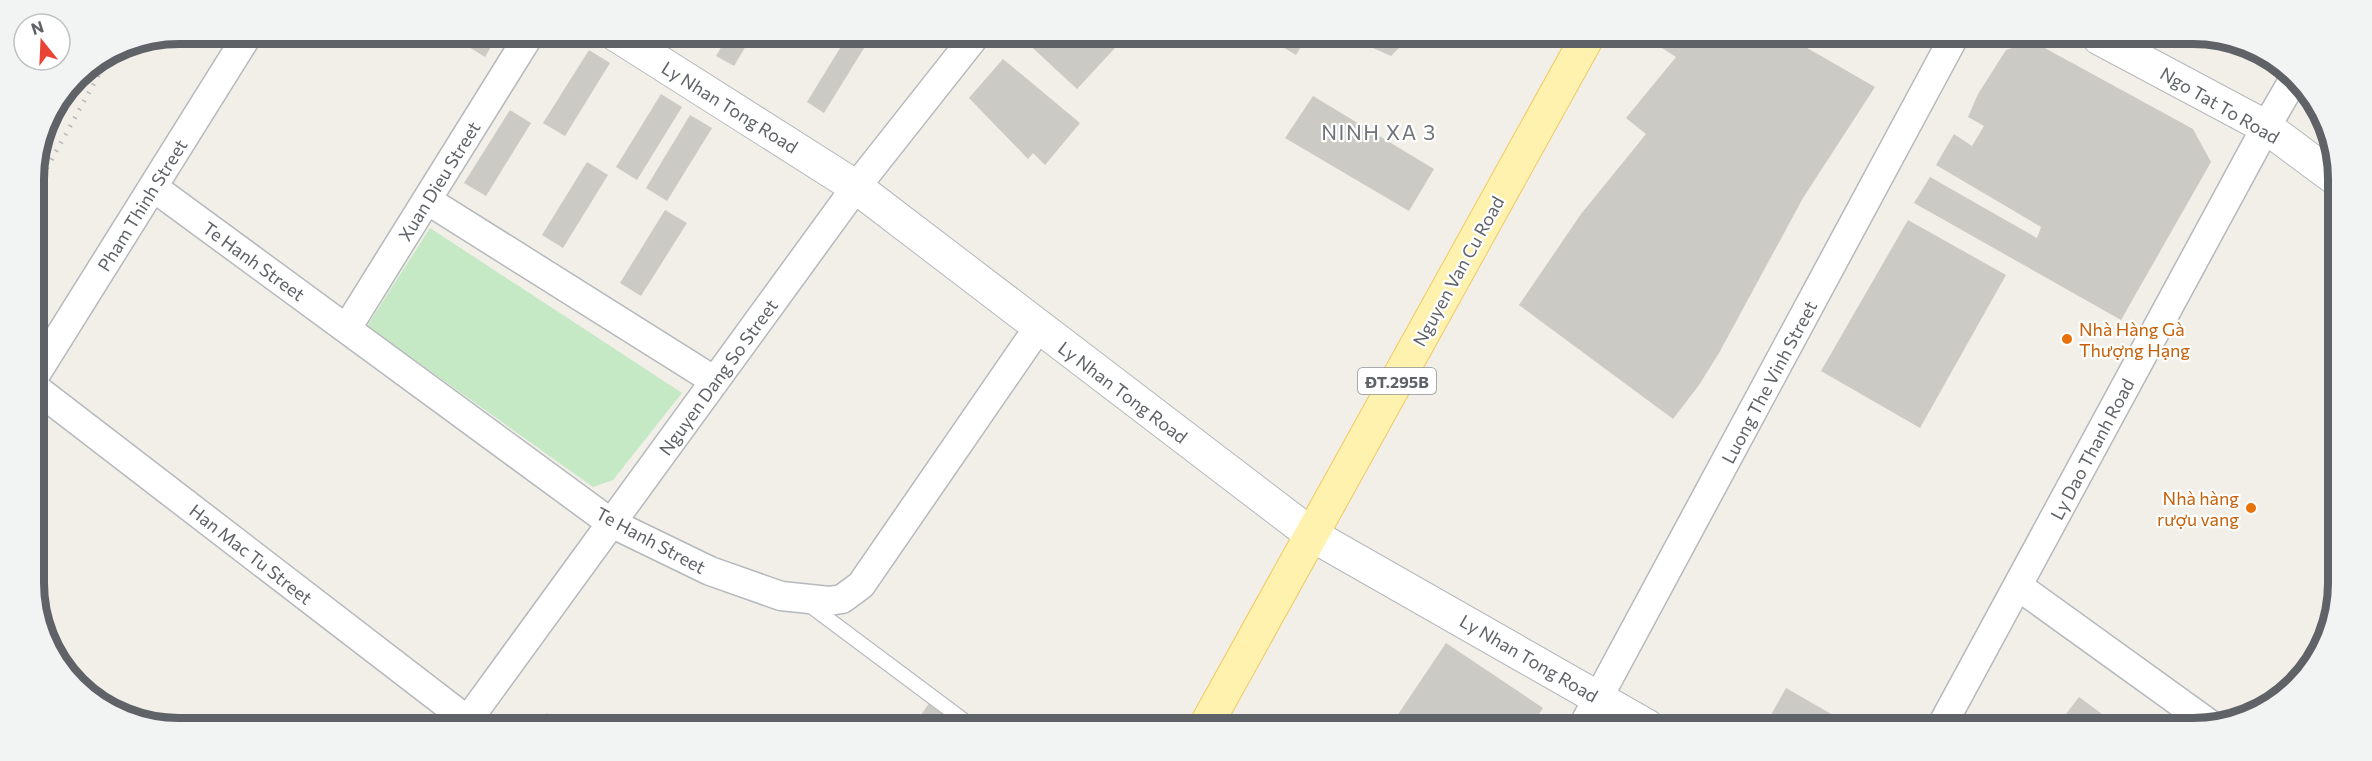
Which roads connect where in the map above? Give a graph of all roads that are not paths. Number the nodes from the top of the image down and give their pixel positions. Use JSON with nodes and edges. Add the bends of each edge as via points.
{"nodes":[{"id":1,"x":242,"y":44,"type":"edge"},
{"id":2,"x":524,"y":44,"type":"edge"},
{"id":3,"x":631,"y":44,"type":"edge"},
{"id":4,"x":969,"y":44,"type":"edge"},
{"id":5,"x":1584,"y":44,"type":"edge"},
{"id":6,"x":1950,"y":44,"type":"edge"},
{"id":7,"x":2110,"y":44,"type":"edge"},
{"id":8,"x":2291,"y":85,"type":"edge"},
{"id":9,"x":2266,"y":127,"type":"junction"},
{"id":10,"x":2328,"y":173,"type":"edge"},
{"id":11,"x":153,"y":187,"type":"junction"},
{"id":12,"x":856,"y":187,"type":"junction"},
{"id":13,"x":427,"y":200,"type":"junction"},
{"id":14,"x":347,"y":328,"type":"junction"},
{"id":15,"x":1038,"y":328,"type":"junction"},
{"id":16,"x":44,"y":361,"type":"edge"},
{"id":17,"x":715,"y":381,"type":"junction"},
{"id":18,"x":44,"y":395,"type":"edge"},
{"id":19,"x":611,"y":523,"type":"junction"},
{"id":20,"x":1312,"y":535,"type":"junction"},
{"id":21,"x":2018,"y":586,"type":"junction"},
{"id":22,"x":802,"y":599,"type":"junction"},
{"id":23,"x":1599,"y":698,"type":"junction"},
{"id":24,"x":1210,"y":717,"type":"edge"},
{"id":25,"x":1588,"y":717,"type":"edge"},
{"id":26,"x":1632,"y":717,"type":"edge"},
{"id":27,"x":1946,"y":717,"type":"edge"},
{"id":28,"x":2200,"y":717,"type":"edge"},
{"id":29,"x":461,"y":718,"type":"edge"},
{"id":30,"x":469,"y":718,"type":"edge"},
{"id":31,"x":960,"y":718,"type":"edge"}],
"edges":[{"from":1,"to":11,"type":"street","name":"Pham Thinh Street"},
{"from":2,"to":13,"type":"street","name":"Xuan Dieu Street"},
{"from":3,"to":12,"type":"street","name":"Ly Nhan Tong Road"},
{"from":4,"to":12,"type":"street","name":"Nguyen Dang So Street"},
{"from":5,"to":20,"type":"main road","name":"Nguyen Van Cu Road","number":"ĐT.295B"},
{"from":6,"to":23,"type":"street","name":"Luong The Vinh Street"},
{"from":7,"to":9,"type":"street","name":"Ngo Tat To Road"},
{"from":8,"to":9,"type":"street","name":"Ly Dao Thanh Road"},
{"from":9,"to":10,"type":"street","name":"Ngo Tat To Road"},
{"from":9,"to":21,"type":"street","name":"Ly Dao Thanh Road"},
{"from":11,"to":14,"type":"street","name":"Te Hanh Street"},
{"from":11,"to":16,"type":"street","name":"Pham Thinh Street"},
{"from":12,"to":15,"type":"street","name":"Ly Nhan Tong Road"},
{"from":12,"to":17,"type":"street","name":"Nguyen Dang So Street"},
{"from":13,"to":14,"type":"street","name":"Xuan Dieu Street"},
{"from":13,"to":17,"type":"street"},
{"from":14,"to":19,"type":"street","name":"Te Hanh Street"},
{"from":15,"to":20,"type":"street","name":"Ly Nhan Tong Road"},
{"from":15,"to":22,"type":"street","name":"Te Hanh Street","via":[[861,585],[842,599]]},
{"from":17,"to":19,"type":"street","name":"Nguyen Dang So Street"},
{"from":18,"to":29,"type":"street","name":"Han Mac Tu Street"},
{"from":19,"to":22,"type":"street","name":"Te Hanh Street","via":[[710,571]]},
{"from":19,"to":30,"type":"street","name":"Nguyen Dang So Street"},
{"from":20,"to":23,"type":"street","name":"Ly Nhan Tong Road"},
{"from":20,"to":24,"type":"main road","name":"Nguyen Van Cu Road","number":"ĐT.295B"},
{"from":21,"to":27,"type":"street","name":"Ly Dao Thanh Road"},
{"from":21,"to":28,"type":"street"},
{"from":22,"to":31,"type":"lane"},
{"from":23,"to":25,"type":"street","name":"Luong The Vinh Street"},
{"from":23,"to":26,"type":"street","name":"Ly Nhan Tong Road"}]}
